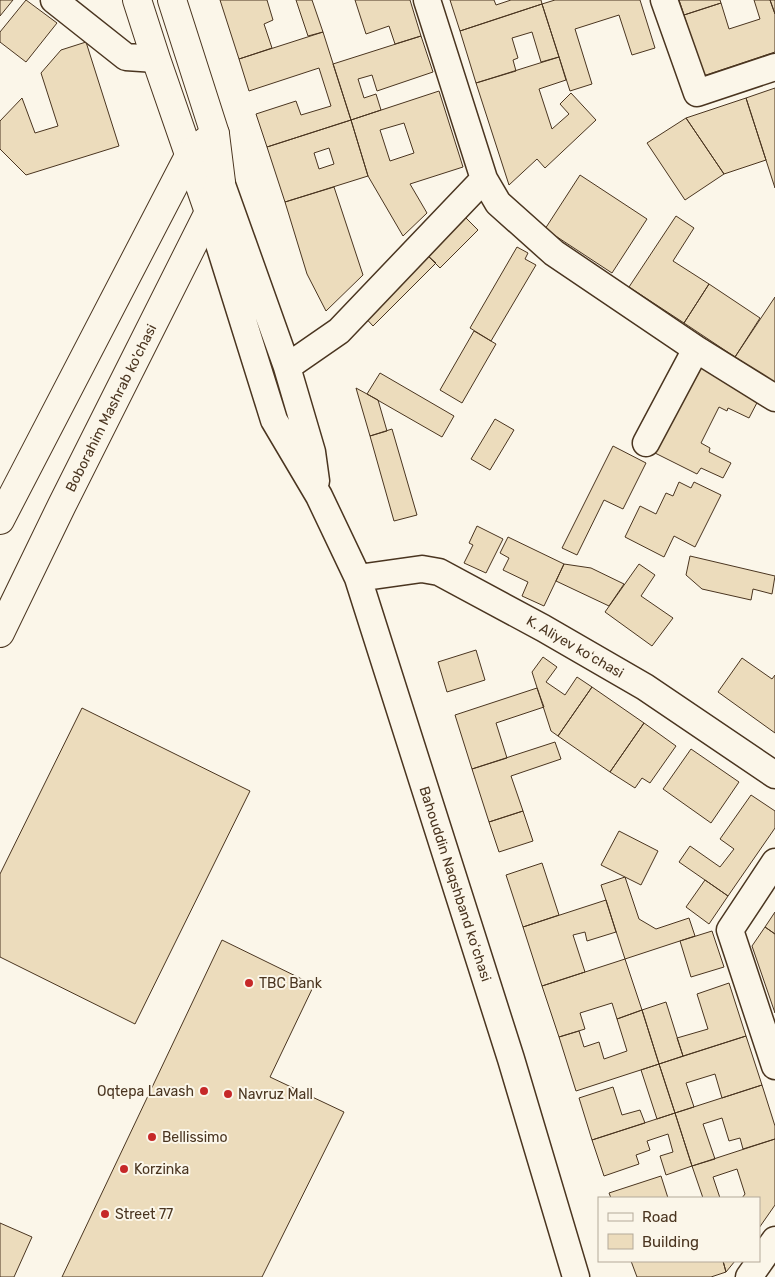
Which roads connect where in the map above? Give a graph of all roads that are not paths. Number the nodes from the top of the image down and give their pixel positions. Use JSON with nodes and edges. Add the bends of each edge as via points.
{"nodes":[{"id":1,"x":54,"y":0,"type":"edge"},
{"id":2,"x":137,"y":0,"type":"edge"},
{"id":3,"x":172,"y":0,"type":"edge"},
{"id":4,"x":427,"y":0,"type":"edge"},
{"id":5,"x":664,"y":0,"type":"edge"},
{"id":6,"x":156,"y":59,"type":"junction"},
{"id":7,"x":775,"y":67,"type":"edge"},
{"id":8,"x":216,"y":134,"type":"junction"},
{"id":9,"x":190,"y":154,"type":"junction"},
{"id":10,"x":484,"y":179,"type":"junction"},
{"id":11,"x":222,"y":182,"type":"junction"},
{"id":12,"x":210,"y":212,"type":"junction"},
{"id":13,"x":696,"y":348,"type":"junction"},
{"id":14,"x":287,"y":367,"type":"junction"},
{"id":15,"x":775,"y":398,"type":"edge"},
{"id":16,"x":646,"y":443,"type":"dead end"},
{"id":17,"x":319,"y":496,"type":"junction"},
{"id":18,"x":0,"y":520,"type":"edge"},
{"id":19,"x":358,"y":578,"type":"junction"},
{"id":20,"x":0,"y":633,"type":"edge"},
{"id":21,"x":775,"y":775,"type":"edge"},
{"id":22,"x":775,"y":862,"type":"edge"},
{"id":23,"x":775,"y":1066,"type":"edge"},
{"id":24,"x":775,"y":1240,"type":"edge"},
{"id":25,"x":760,"y":1261,"type":"edge"},
{"id":26,"x":760,"y":1262,"type":"edge"},
{"id":27,"x":576,"y":1277,"type":"edge"},
{"id":28,"x":749,"y":1277,"type":"edge"}],
"edges":[{"from":1,"to":6,"type":"street","via":[[126,57]]},
{"from":2,"to":6,"type":"main road"},
{"from":3,"to":8,"type":"main road"},
{"from":4,"to":10,"type":"street"},
{"from":5,"to":7,"type":"street","via":[[697,93]]},
{"from":6,"to":9,"type":"main road"},
{"from":8,"to":9,"type":"main road"},
{"from":8,"to":11,"type":"main road"},
{"from":9,"to":12,"type":"main road"},
{"from":9,"to":18,"type":"main road"},
{"from":10,"to":13,"type":"street","via":[[498,203],[554,253]]},
{"from":10,"to":14,"type":"street","via":[[339,331]]},
{"from":11,"to":12,"type":"main road","name":"Boborahim Mashrab ko'chasi"},
{"from":11,"to":14,"type":"street"},
{"from":12,"to":17,"type":"street","via":[[274,420]]},
{"from":12,"to":20,"type":"main road","name":"Boborahim Mashrab ko'chasi"},
{"from":13,"to":15,"type":"street"},
{"from":13,"to":16,"type":"street"},
{"from":14,"to":17,"type":"street","via":[[312,452]]},
{"from":17,"to":19,"type":"street","name":"Bahouddin Naqshband koʻchasi"},
{"from":19,"to":21,"type":"street","name":"K. Aliyev koʻchasi","via":[[422,569],[439,572],[644,687]]},
{"from":19,"to":27,"type":"street","name":"Bahouddin Naqshband koʻchasi","via":[[511,1059]]},
{"from":22,"to":23,"type":"street","via":[[730,930]]},
{"from":24,"to":25,"type":"street"},
{"from":26,"to":28,"type":"street"}]}
